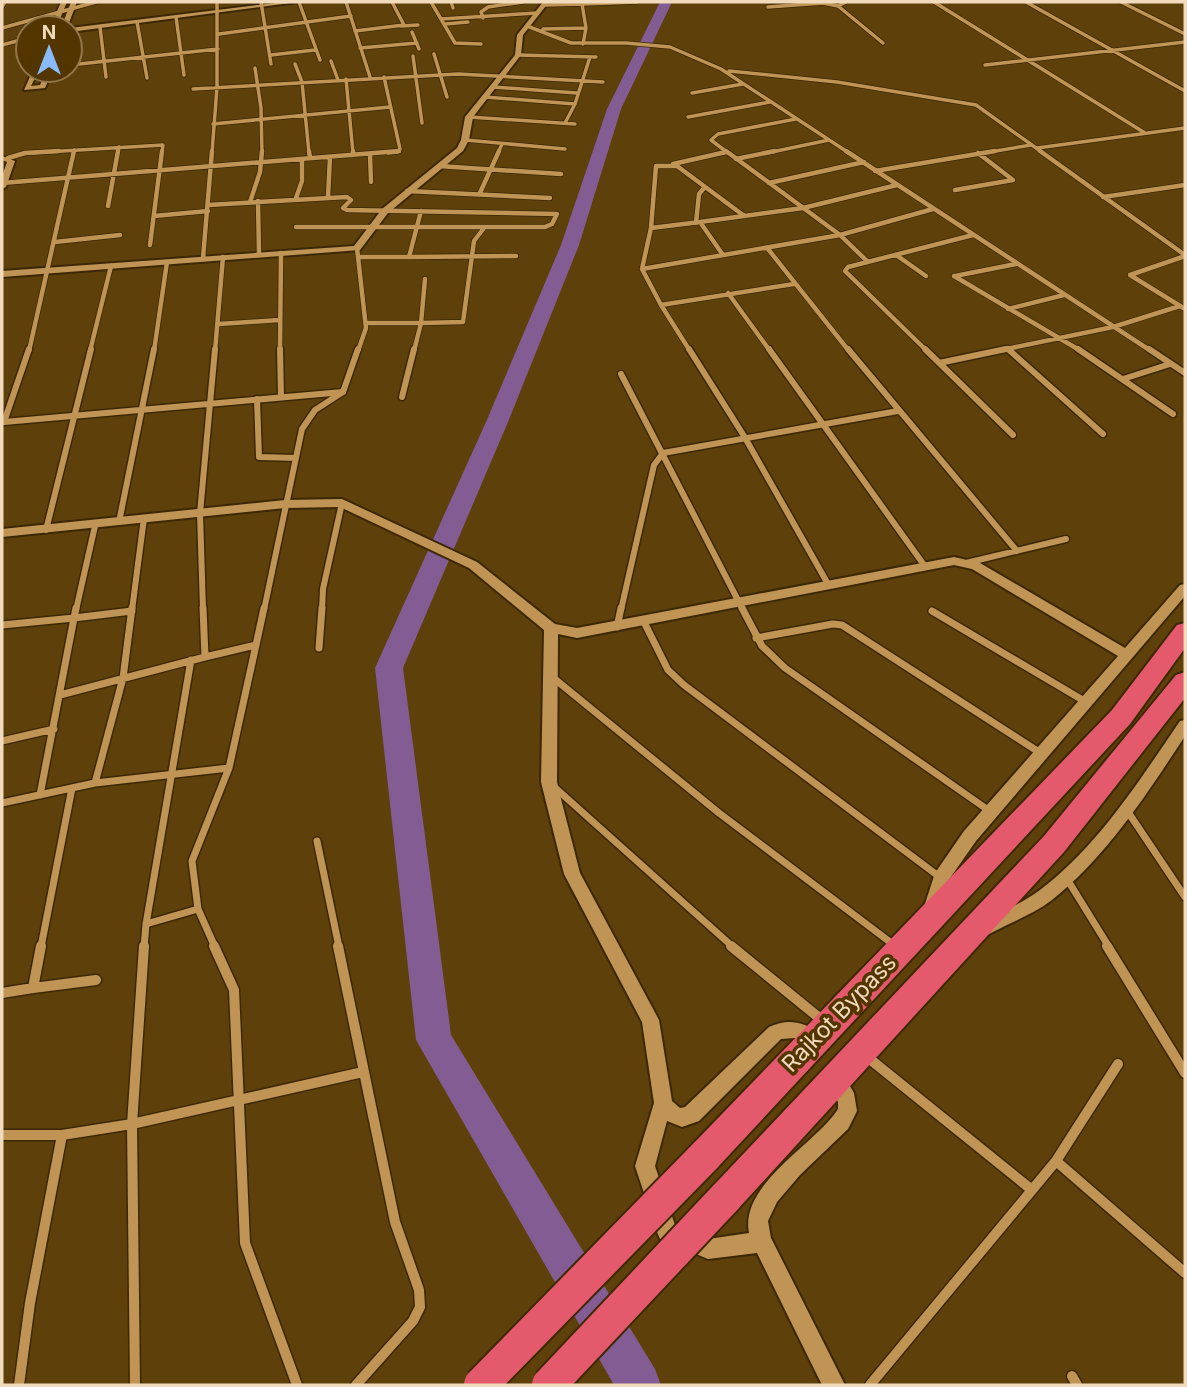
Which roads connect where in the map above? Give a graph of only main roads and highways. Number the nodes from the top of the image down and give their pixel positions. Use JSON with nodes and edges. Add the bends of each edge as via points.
{"nodes":[{"id":1,"x":1185,"y":631,"type":"edge"},
{"id":2,"x":1185,"y":681,"type":"edge"},
{"id":3,"x":481,"y":1385,"type":"edge"},
{"id":4,"x":549,"y":1385,"type":"edge"}],
"edges":[{"from":1,"to":3,"type":"highway","name":"Rajkot Bypass","bridge":true,"via":[[1121,717]]},
{"from":2,"to":4,"type":"highway","name":"Rajkot Bypass","bridge":true,"via":[[1054,844]]}]}
